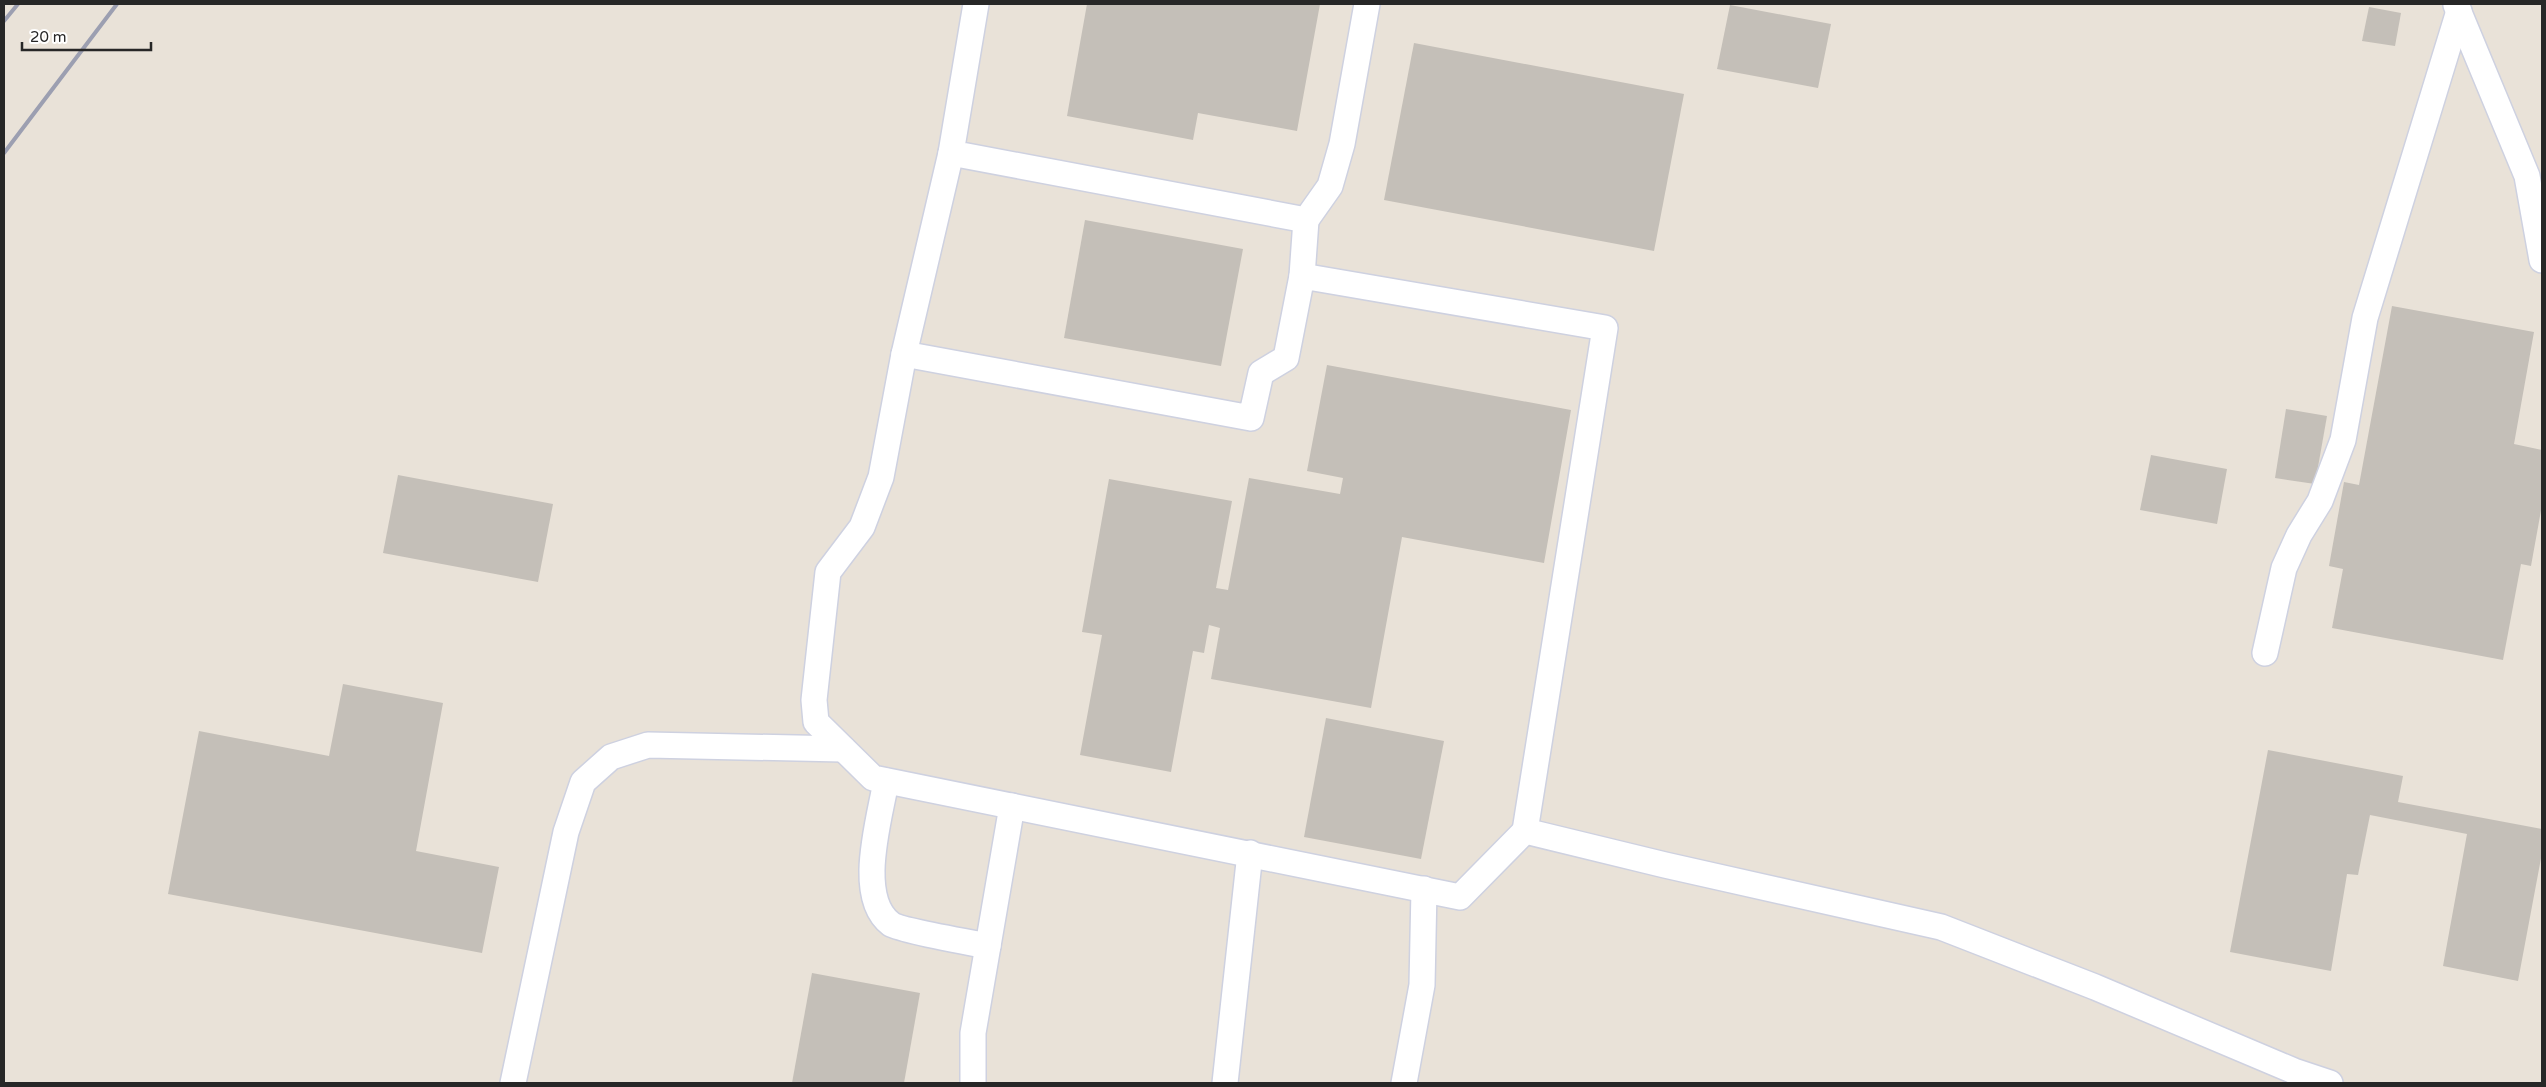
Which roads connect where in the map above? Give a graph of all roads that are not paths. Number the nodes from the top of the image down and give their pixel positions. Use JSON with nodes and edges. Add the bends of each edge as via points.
{"nodes":[{"id":1,"x":976,"y":4,"type":"edge"},
{"id":2,"x":1367,"y":4,"type":"edge"},
{"id":3,"x":2457,"y":7,"type":"edge"},
{"id":4,"x":951,"y":153,"type":"junction"},
{"id":5,"x":1306,"y":220,"type":"junction"},
{"id":6,"x":2542,"y":260,"type":"edge"},
{"id":7,"x":1302,"y":276,"type":"junction"},
{"id":8,"x":904,"y":354,"type":"junction"},
{"id":9,"x":2265,"y":653,"type":"dead end"},
{"id":10,"x":843,"y":748,"type":"junction"},
{"id":11,"x":886,"y":781,"type":"junction"},
{"id":12,"x":1012,"y":806,"type":"junction"},
{"id":13,"x":1525,"y":830,"type":"junction"},
{"id":14,"x":1250,"y":853,"type":"junction"},
{"id":15,"x":1424,"y":889,"type":"junction"},
{"id":16,"x":988,"y":946,"type":"junction"},
{"id":17,"x":513,"y":1083,"type":"edge"},
{"id":18,"x":973,"y":1083,"type":"edge"},
{"id":19,"x":1225,"y":1083,"type":"edge"},
{"id":20,"x":1404,"y":1083,"type":"edge"},
{"id":21,"x":2330,"y":1083,"type":"edge"}],
"edges":[{"from":1,"to":4,"type":"lane"},
{"from":2,"to":5,"type":"lane","via":[[1342,144],[1330,186]]},
{"from":3,"to":6,"type":"lane","via":[[2527,176]]},
{"from":3,"to":9,"type":"lane","via":[[2365,318],[2343,440],[2320,501],[2284,568]]},
{"from":4,"to":5,"type":"lane"},
{"from":4,"to":8,"type":"lane"},
{"from":5,"to":7,"type":"lane"},
{"from":7,"to":8,"type":"lane","via":[[1286,358],[1261,373],[1251,418]]},
{"from":7,"to":13,"type":"lane","via":[[1605,328]]},
{"from":8,"to":10,"type":"lane","via":[[881,477],[862,528],[828,572],[814,700],[816,722]]},
{"from":10,"to":11,"type":"lane","via":[[873,778]]},
{"from":10,"to":17,"type":"lane","via":[[648,745],[610,757],[584,782],[566,832]]},
{"from":11,"to":12,"type":"lane"},
{"from":11,"to":16,"type":"lane","via":[[871,864],[875,903],[891,924]]},
{"from":12,"to":14,"type":"lane"},
{"from":12,"to":16,"type":"lane"},
{"from":13,"to":15,"type":"lane","via":[[1460,897]]},
{"from":13,"to":21,"type":"lane","via":[[1941,927]]},
{"from":14,"to":15,"type":"lane"},
{"from":14,"to":19,"type":"lane"},
{"from":15,"to":20,"type":"lane","via":[[1422,985]]},
{"from":16,"to":18,"type":"lane","via":[[973,1033]]}]}
